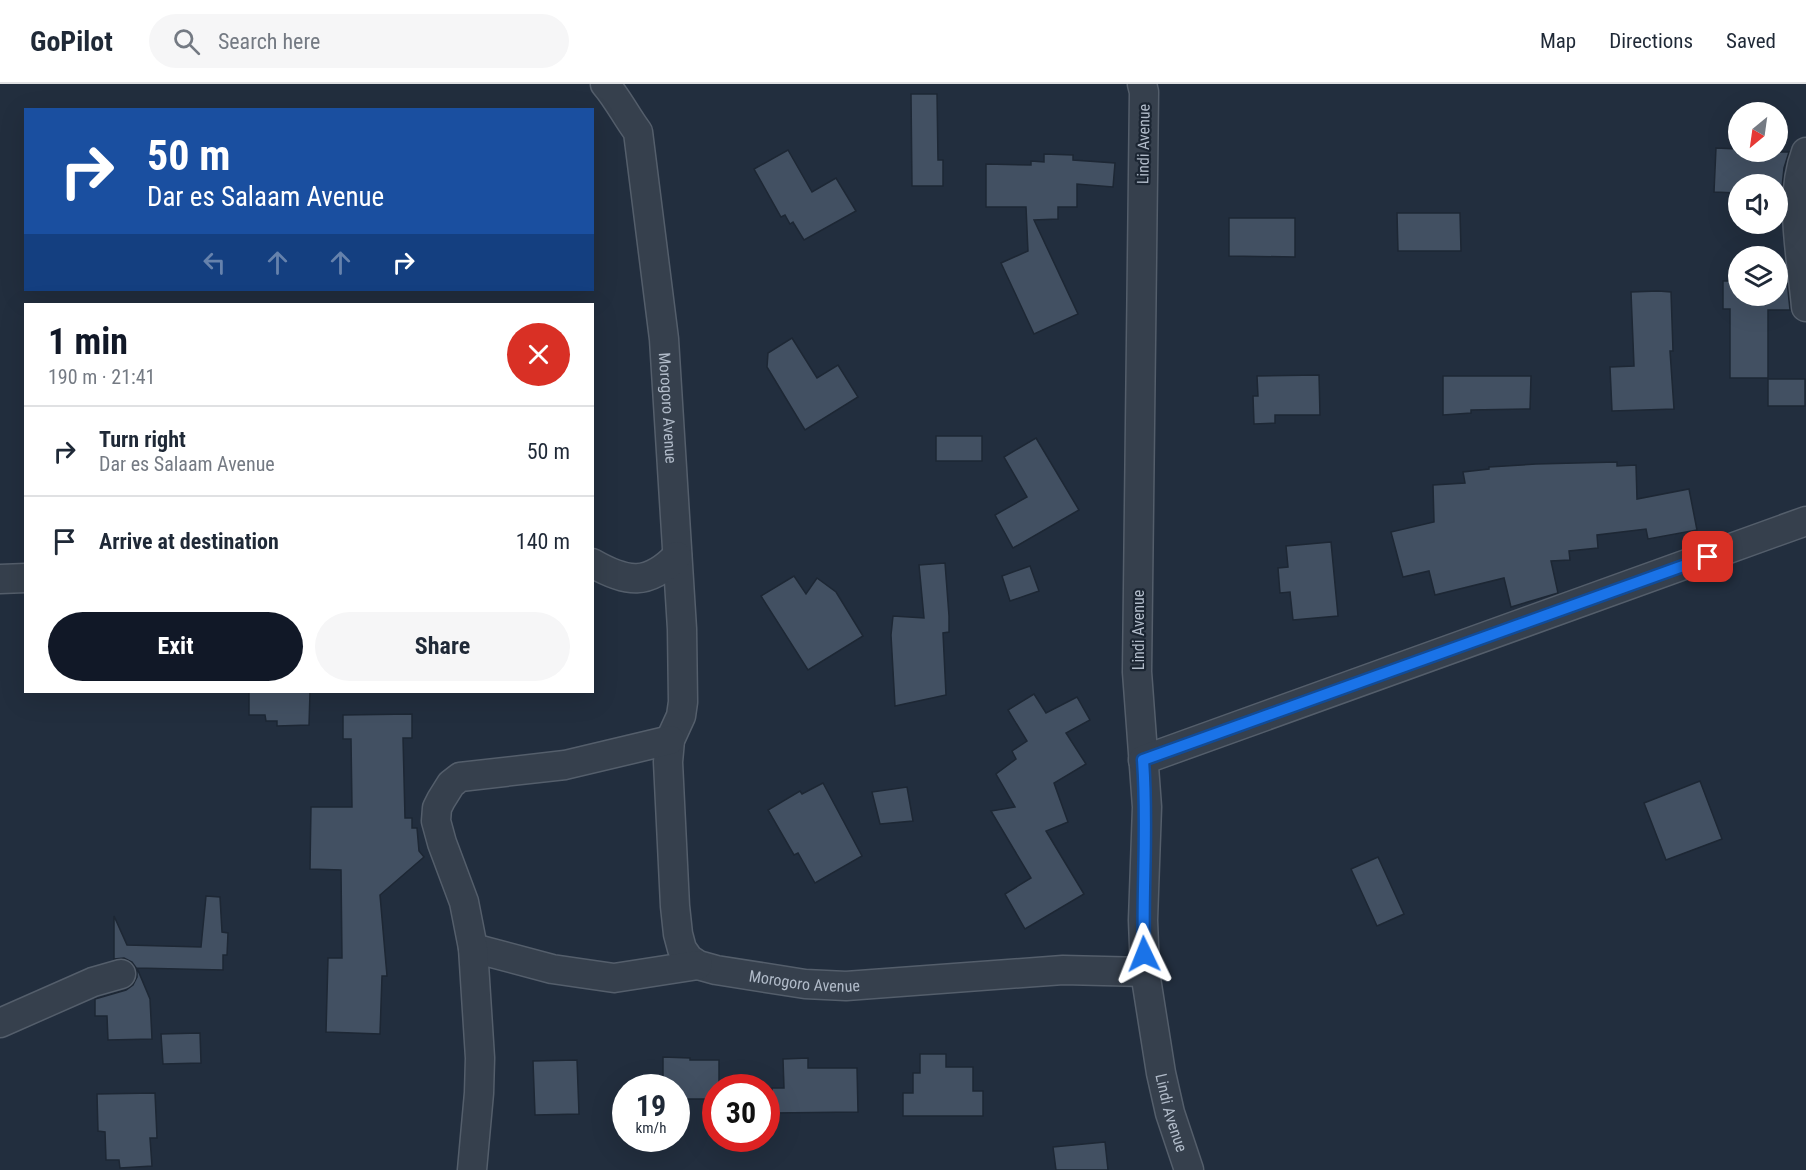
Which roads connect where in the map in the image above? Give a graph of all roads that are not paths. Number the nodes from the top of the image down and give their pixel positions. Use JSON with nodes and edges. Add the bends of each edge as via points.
{"nodes":[{"id":1,"x":605,"y":84,"type":"edge"},
{"id":2,"x":1142,"y":84,"type":"edge"},
{"id":3,"x":1806,"y":152,"type":"edge"},
{"id":4,"x":1806,"y":307,"type":"edge"},
{"id":5,"x":1806,"y":521,"type":"edge"},
{"id":6,"x":677,"y":556,"type":"junction"},
{"id":7,"x":594,"y":564,"type":"edge"},
{"id":8,"x":24,"y":578,"type":"edge"},
{"id":9,"x":0,"y":579,"type":"edge"},
{"id":10,"x":670,"y":740,"type":"junction"},
{"id":11,"x":1143,"y":760,"type":"junction"},
{"id":12,"x":473,"y":948,"type":"junction"},
{"id":13,"x":698,"y":965,"type":"junction"},
{"id":14,"x":1145,"y":972,"type":"junction"},
{"id":15,"x":121,"y":974,"type":"dead end"},
{"id":16,"x":0,"y":1023,"type":"edge"},
{"id":17,"x":472,"y":1170,"type":"edge"},
{"id":18,"x":1189,"y":1170,"type":"edge"}],
"edges":[{"from":1,"to":6,"type":"street","name":"Morogoro Avenue","via":[[638,132],[664,339]]},
{"from":2,"to":11,"type":"street","name":"Lindi Avenue","via":[[1137,672]]},
{"from":3,"to":4,"type":"street","via":[[1798,192]]},
{"from":5,"to":11,"type":"street"},
{"from":6,"to":7,"type":"street","via":[[658,573],[641,579],[622,577]]},
{"from":6,"to":10,"type":"street","name":"Morogoro Avenue","via":[[684,690],[681,716]]},
{"from":8,"to":9,"type":"street"},
{"from":10,"to":12,"type":"street","via":[[565,765],[468,775],[450,784],[437,808],[436,821],[464,902]]},
{"from":10,"to":13,"type":"street","name":"Morogoro Avenue","via":[[669,792],[678,934],[682,949]]},
{"from":11,"to":14,"type":"street","name":"Lindi Avenue","via":[[1147,807]]},
{"from":12,"to":13,"type":"street","via":[[552,969],[614,978]]},
{"from":12,"to":17,"type":"street","via":[[480,1058]]},
{"from":13,"to":14,"type":"street","name":"Morogoro Avenue","via":[[775,980],[846,986],[1063,970]]},
{"from":14,"to":18,"type":"street","name":"Lindi Avenue","via":[[1161,1073]]},
{"from":15,"to":16,"type":"street","via":[[93,982]]}]}
